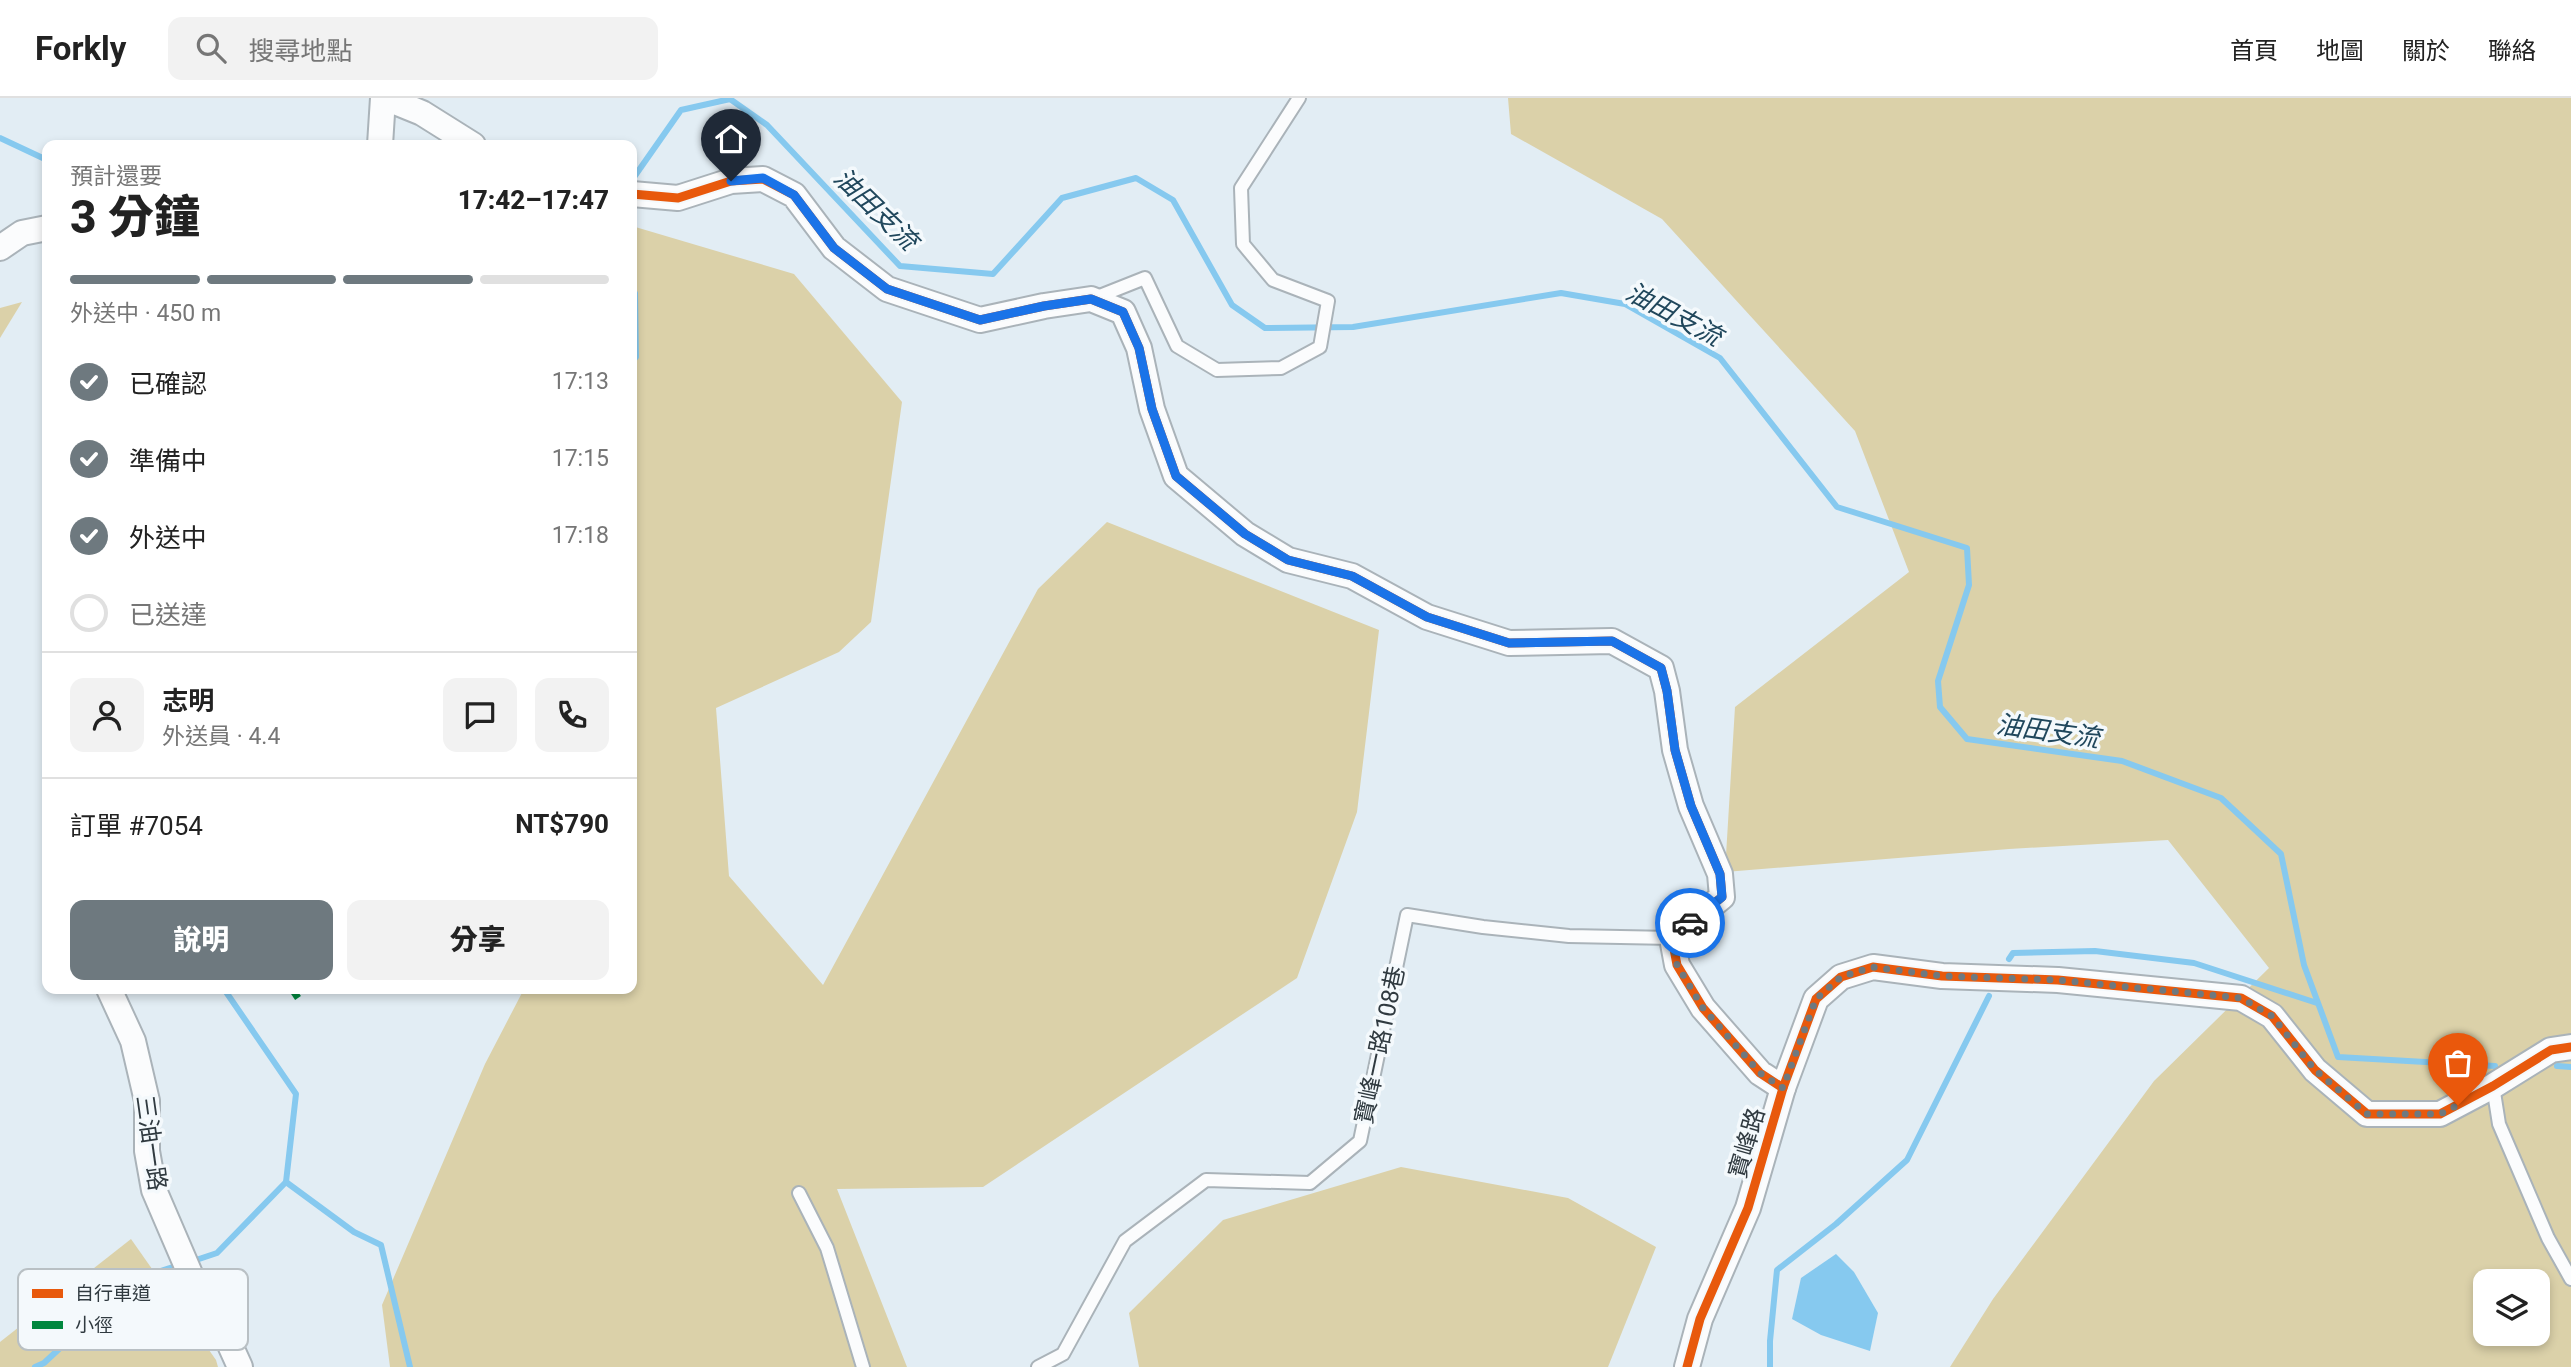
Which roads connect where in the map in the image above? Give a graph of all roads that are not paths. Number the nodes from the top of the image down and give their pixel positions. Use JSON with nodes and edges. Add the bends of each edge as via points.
{"nodes":[{"id":1,"x":384,"y":98,"type":"edge"},
{"id":2,"x":1299,"y":98,"type":"edge"},
{"id":3,"x":380,"y":140,"type":"edge"},
{"id":4,"x":465,"y":140,"type":"edge"},
{"id":5,"x":637,"y":195,"type":"edge"},
{"id":6,"x":42,"y":229,"type":"edge"},
{"id":7,"x":0,"y":248,"type":"edge"},
{"id":8,"x":1091,"y":299,"type":"junction"},
{"id":9,"x":1672,"y":938,"type":"junction"},
{"id":10,"x":111,"y":994,"type":"edge"},
{"id":11,"x":2571,"y":1047,"type":"edge"},
{"id":12,"x":2493,"y":1086,"type":"junction"},
{"id":13,"x":1783,"y":1088,"type":"junction"},
{"id":14,"x":799,"y":1194,"type":"dead end"},
{"id":15,"x":188,"y":1269,"type":"edge"},
{"id":16,"x":2571,"y":1279,"type":"edge"},
{"id":17,"x":232,"y":1350,"type":"edge"},
{"id":18,"x":240,"y":1367,"type":"edge"},
{"id":19,"x":863,"y":1367,"type":"edge"},
{"id":20,"x":1038,"y":1367,"type":"edge"},
{"id":21,"x":1688,"y":1367,"type":"edge"}],
"edges":[{"from":1,"to":3,"type":"street"},
{"from":1,"to":4,"type":"street","via":[[422,113]]},
{"from":2,"to":8,"type":"lane","via":[[1241,188],[1243,244],[1273,280],[1328,301],[1320,347],[1281,368],[1217,370],[1177,346],[1145,278]]},
{"from":5,"to":8,"type":"street","via":[[678,198],[731,181],[763,178],[794,195],[834,248],[887,289],[980,320]]},
{"from":6,"to":7,"type":"street","via":[[22,233]]},
{"from":8,"to":9,"type":"street","via":[[1123,312],[1139,348],[1152,409],[1176,476],[1245,534],[1288,560],[1352,576],[1427,617],[1509,643],[1612,641],[1661,668],[1675,750],[1691,806],[1720,874],[1722,897]]},
{"from":9,"to":13,"type":"street","via":[[1677,965],[1703,1008],[1760,1073]]},
{"from":9,"to":20,"type":"lane","name":"寶峰一路108巷","via":[[1570,936],[1407,915],[1360,1140],[1310,1183],[1206,1180],[1125,1241],[1063,1354]]},
{"from":10,"to":15,"type":"street","name":"三油一路","via":[[133,1041],[147,1101],[147,1151],[154,1190]]},
{"from":11,"to":12,"type":"street","name":"寶峰路","via":[[2551,1050]]},
{"from":12,"to":13,"type":"street","name":"寶峰路","via":[[2440,1114],[2367,1114],[2315,1070],[2272,1016],[2241,998],[1872,967],[1841,977],[1816,999]]},
{"from":12,"to":16,"type":"lane","via":[[2499,1124],[2548,1238]]},
{"from":13,"to":21,"type":"street","name":"寶峰路","via":[[1748,1208],[1700,1320]]},
{"from":14,"to":19,"type":"lane","via":[[827,1248]]},
{"from":17,"to":18,"type":"street","name":"三油一路"}]}
